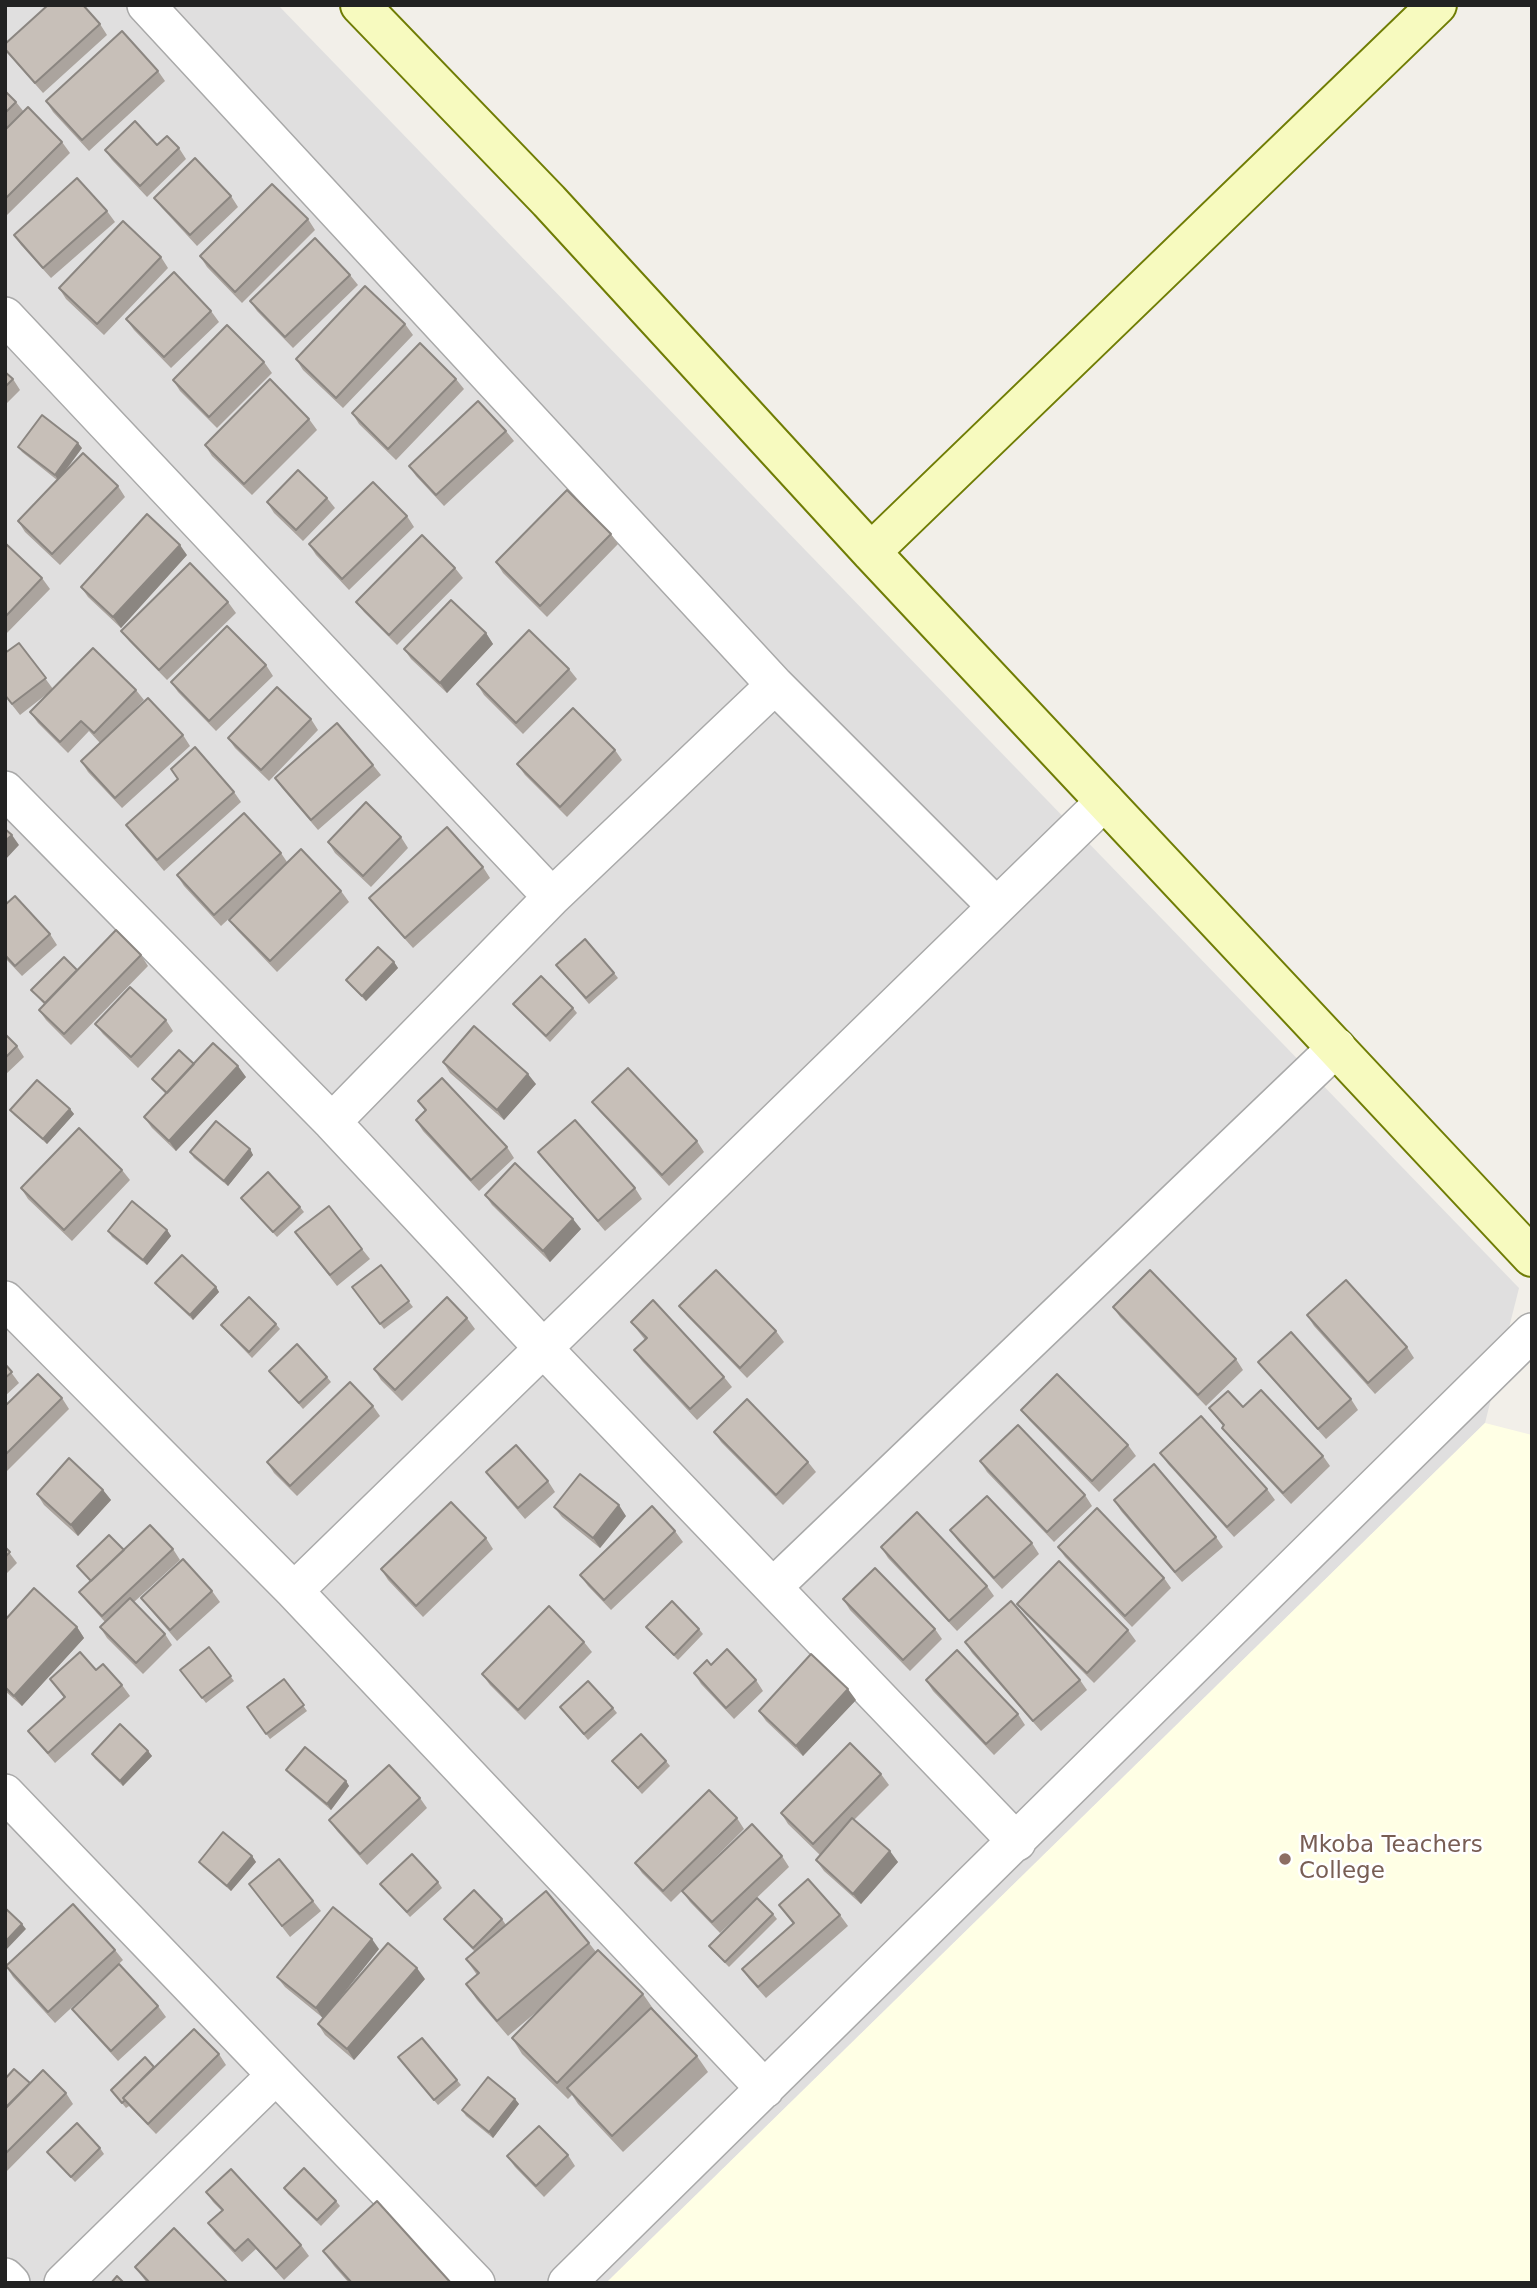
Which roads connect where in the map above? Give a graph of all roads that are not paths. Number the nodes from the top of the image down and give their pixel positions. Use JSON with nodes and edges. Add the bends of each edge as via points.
{"nodes":[{"id":1,"x":146,"y":5,"type":"edge"},
{"id":2,"x":360,"y":5,"type":"edge"},
{"id":3,"x":1437,"y":5,"type":"edge"},
{"id":4,"x":5,"y":316,"type":"edge"},
{"id":5,"x":871,"y":552,"type":"junction"},
{"id":6,"x":775,"y":685,"type":"junction"},
{"id":7,"x":5,"y":790,"type":"edge"},
{"id":8,"x":1105,"y":801,"type":"junction"},
{"id":9,"x":552,"y":897,"type":"junction"},
{"id":10,"x":996,"y":906,"type":"junction"},
{"id":11,"x":1337,"y":1047,"type":"junction"},
{"id":12,"x":332,"y":1122,"type":"junction"},
{"id":13,"x":1532,"y":1257,"type":"edge"},
{"id":14,"x":5,"y":1300,"type":"edge"},
{"id":15,"x":1532,"y":1332,"type":"edge"},
{"id":16,"x":544,"y":1349,"type":"junction"},
{"id":17,"x":774,"y":1587,"type":"junction"},
{"id":18,"x":294,"y":1591,"type":"junction"},
{"id":19,"x":5,"y":1793,"type":"edge"},
{"id":20,"x":1017,"y":1842,"type":"junction"},
{"id":21,"x":276,"y":2075,"type":"junction"},
{"id":22,"x":765,"y":2089,"type":"junction"},
{"id":23,"x":5,"y":2277,"type":"edge"},
{"id":24,"x":11,"y":2283,"type":"edge"},
{"id":25,"x":63,"y":2283,"type":"edge"},
{"id":26,"x":476,"y":2283,"type":"edge"},
{"id":27,"x":568,"y":2283,"type":"edge"}],
"edges":[{"from":1,"to":6,"type":"street"},
{"from":2,"to":5,"type":"street","via":[[548,201]]},
{"from":3,"to":5,"type":"street"},
{"from":4,"to":9,"type":"street"},
{"from":5,"to":8,"type":"street"},
{"from":6,"to":9,"type":"street"},
{"from":6,"to":10,"type":"street"},
{"from":7,"to":12,"type":"street"},
{"from":8,"to":10,"type":"street"},
{"from":8,"to":11,"type":"street"},
{"from":9,"to":12,"type":"street"},
{"from":10,"to":16,"type":"street"},
{"from":11,"to":13,"type":"street"},
{"from":11,"to":17,"type":"street"},
{"from":12,"to":16,"type":"street"},
{"from":14,"to":18,"type":"street"},
{"from":15,"to":20,"type":"street"},
{"from":16,"to":17,"type":"street"},
{"from":16,"to":18,"type":"street"},
{"from":17,"to":20,"type":"street"},
{"from":18,"to":22,"type":"street"},
{"from":19,"to":21,"type":"street"},
{"from":20,"to":22,"type":"street"},
{"from":21,"to":25,"type":"street"},
{"from":21,"to":26,"type":"street"},
{"from":22,"to":27,"type":"street"},
{"from":23,"to":24,"type":"street"}]}
